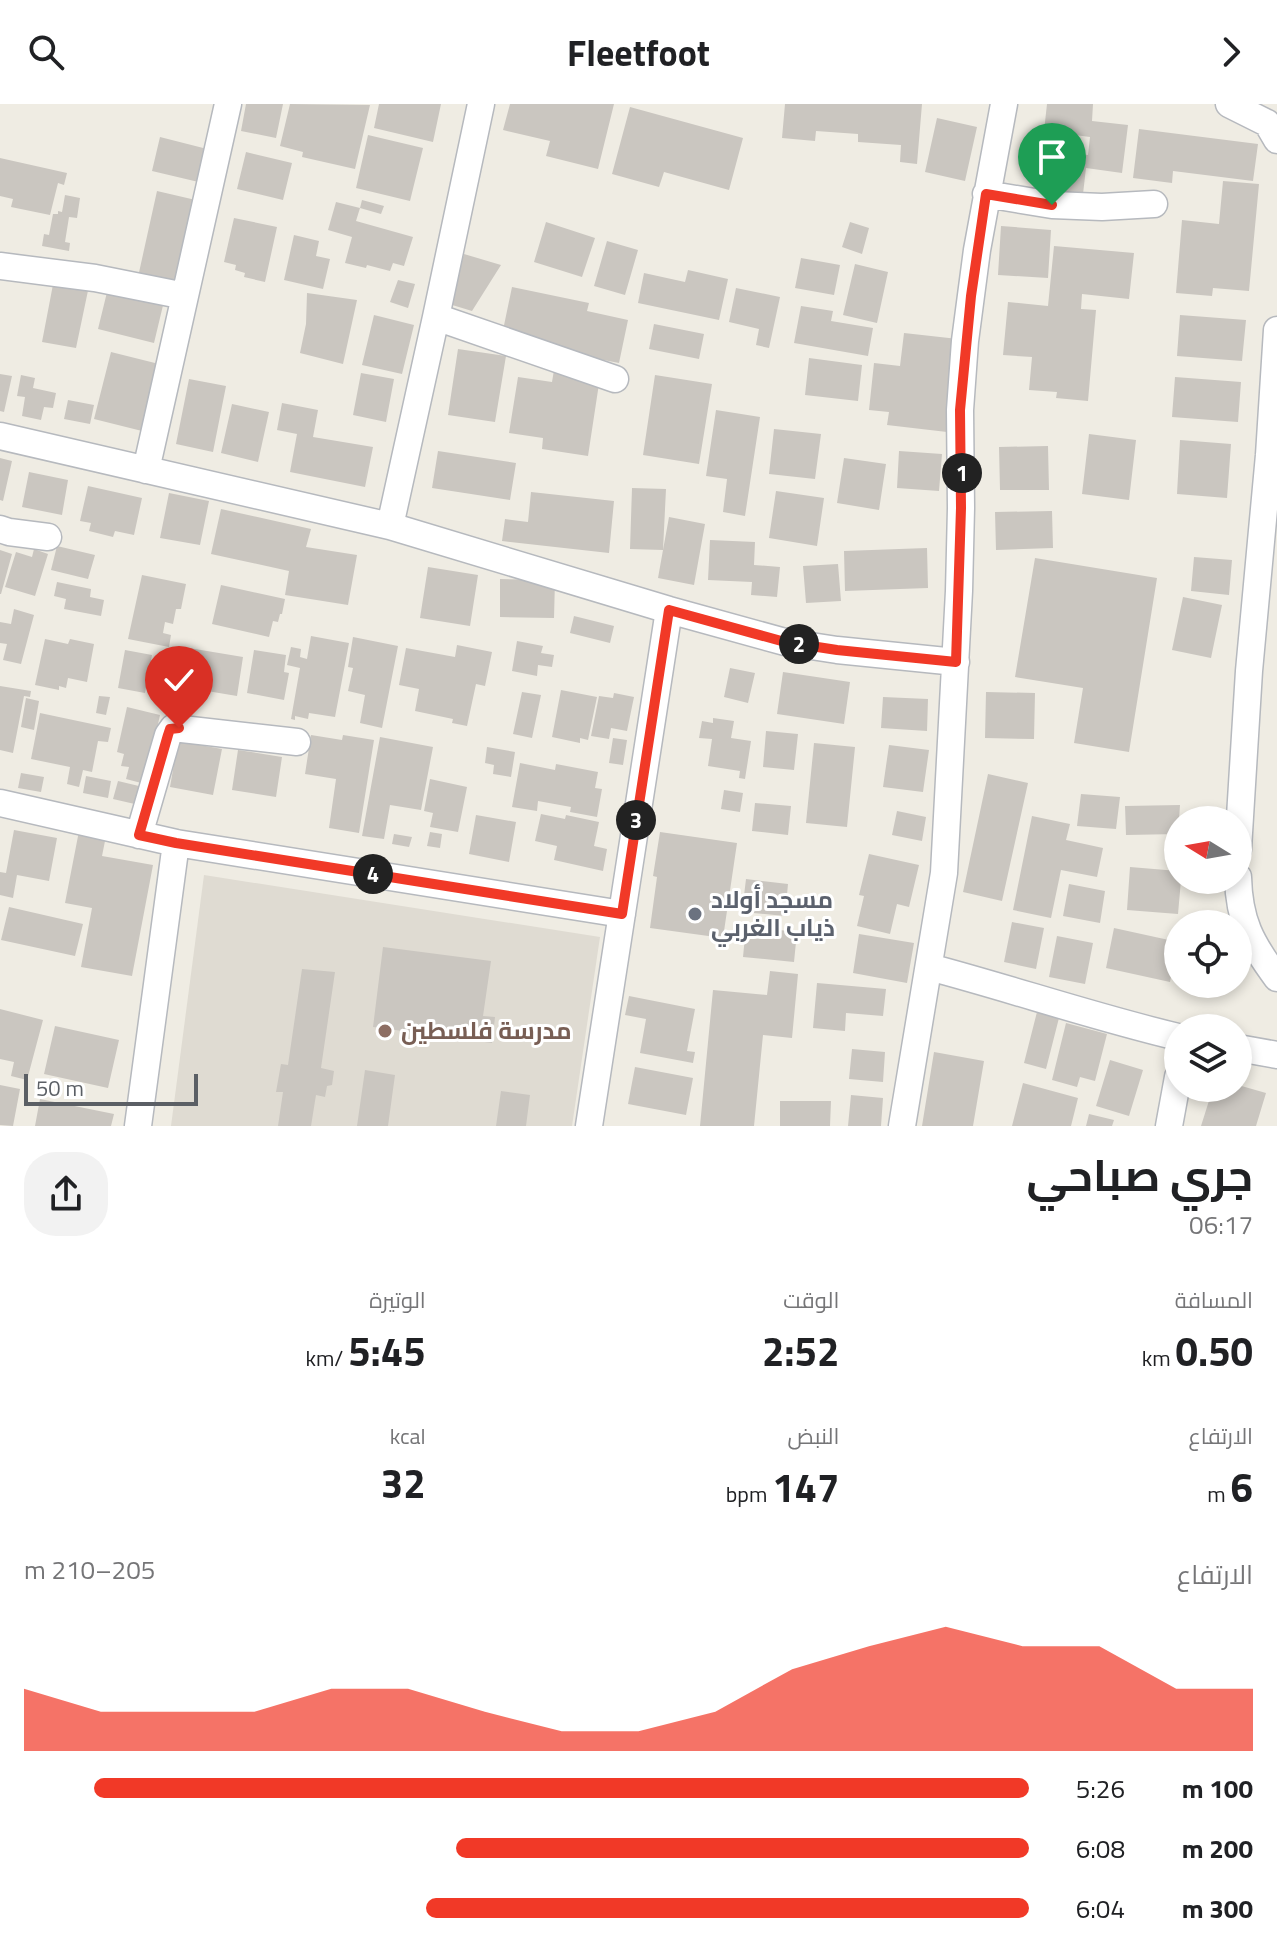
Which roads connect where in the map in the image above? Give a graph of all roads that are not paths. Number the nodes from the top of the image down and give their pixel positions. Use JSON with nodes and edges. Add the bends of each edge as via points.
{"nodes":[{"id":1,"x":228,"y":104,"type":"edge"},
{"id":2,"x":481,"y":104,"type":"edge"},
{"id":3,"x":1004,"y":104,"type":"edge"},
{"id":4,"x":1229,"y":104,"type":"edge"},
{"id":5,"x":1277,"y":140,"type":"edge"},
{"id":6,"x":986,"y":194,"type":"junction"},
{"id":7,"x":1154,"y":204,"type":"dead end"},
{"id":8,"x":0,"y":266,"type":"edge"},
{"id":9,"x":185,"y":296,"type":"junction"},
{"id":10,"x":436,"y":317,"type":"junction"},
{"id":11,"x":1277,"y":330,"type":"edge"},
{"id":12,"x":615,"y":379,"type":"dead end"},
{"id":13,"x":0,"y":436,"type":"edge"},
{"id":14,"x":146,"y":470,"type":"junction"},
{"id":15,"x":390,"y":526,"type":"junction"},
{"id":16,"x":0,"y":529,"type":"edge"},
{"id":17,"x":48,"y":537,"type":"dead end"},
{"id":18,"x":669,"y":610,"type":"junction"},
{"id":19,"x":956,"y":662,"type":"junction"},
{"id":20,"x":297,"y":742,"type":"dead end"},
{"id":21,"x":0,"y":803,"type":"edge"},
{"id":22,"x":1241,"y":806,"type":"edge"},
{"id":23,"x":139,"y":835,"type":"junction"},
{"id":24,"x":176,"y":843,"type":"junction"},
{"id":25,"x":1239,"y":894,"type":"edge"},
{"id":26,"x":622,"y":914,"type":"junction"},
{"id":27,"x":929,"y":967,"type":"junction"},
{"id":28,"x":1277,"y":978,"type":"edge"},
{"id":29,"x":1164,"y":1034,"type":"edge"},
{"id":30,"x":1252,"y":1051,"type":"edge"},
{"id":31,"x":1277,"y":1055,"type":"edge"},
{"id":32,"x":1173,"y":1102,"type":"edge"},
{"id":33,"x":138,"y":1126,"type":"edge"},
{"id":34,"x":589,"y":1126,"type":"edge"},
{"id":35,"x":902,"y":1126,"type":"edge"},
{"id":36,"x":1169,"y":1126,"type":"edge"}],
"edges":[{"from":1,"to":9,"type":"street"},
{"from":2,"to":10,"type":"street"},
{"from":3,"to":6,"type":"street"},
{"from":4,"to":5,"type":"street","via":[[1267,123]]},
{"from":6,"to":7,"type":"street","via":[[1052,205]]},
{"from":6,"to":19,"type":"street","via":[[960,410]]},
{"from":8,"to":9,"type":"street"},
{"from":9,"to":14,"type":"street"},
{"from":10,"to":12,"type":"street"},
{"from":10,"to":15,"type":"street"},
{"from":11,"to":22,"type":"street"},
{"from":13,"to":14,"type":"street"},
{"from":14,"to":15,"type":"street"},
{"from":15,"to":18,"type":"street"},
{"from":16,"to":17,"type":"street"},
{"from":18,"to":19,"type":"street","via":[[785,642]]},
{"from":18,"to":26,"type":"street"},
{"from":19,"to":27,"type":"street","via":[[944,873]]},
{"from":20,"to":23,"type":"street","via":[[170,729]]},
{"from":21,"to":23,"type":"street"},
{"from":23,"to":24,"type":"street"},
{"from":24,"to":26,"type":"street"},
{"from":24,"to":33,"type":"street"},
{"from":25,"to":28,"type":"street","via":[[1250,936]]},
{"from":26,"to":34,"type":"street"},
{"from":27,"to":29,"type":"street"},
{"from":27,"to":35,"type":"street"},
{"from":30,"to":31,"type":"street"},
{"from":32,"to":36,"type":"street"}]}
